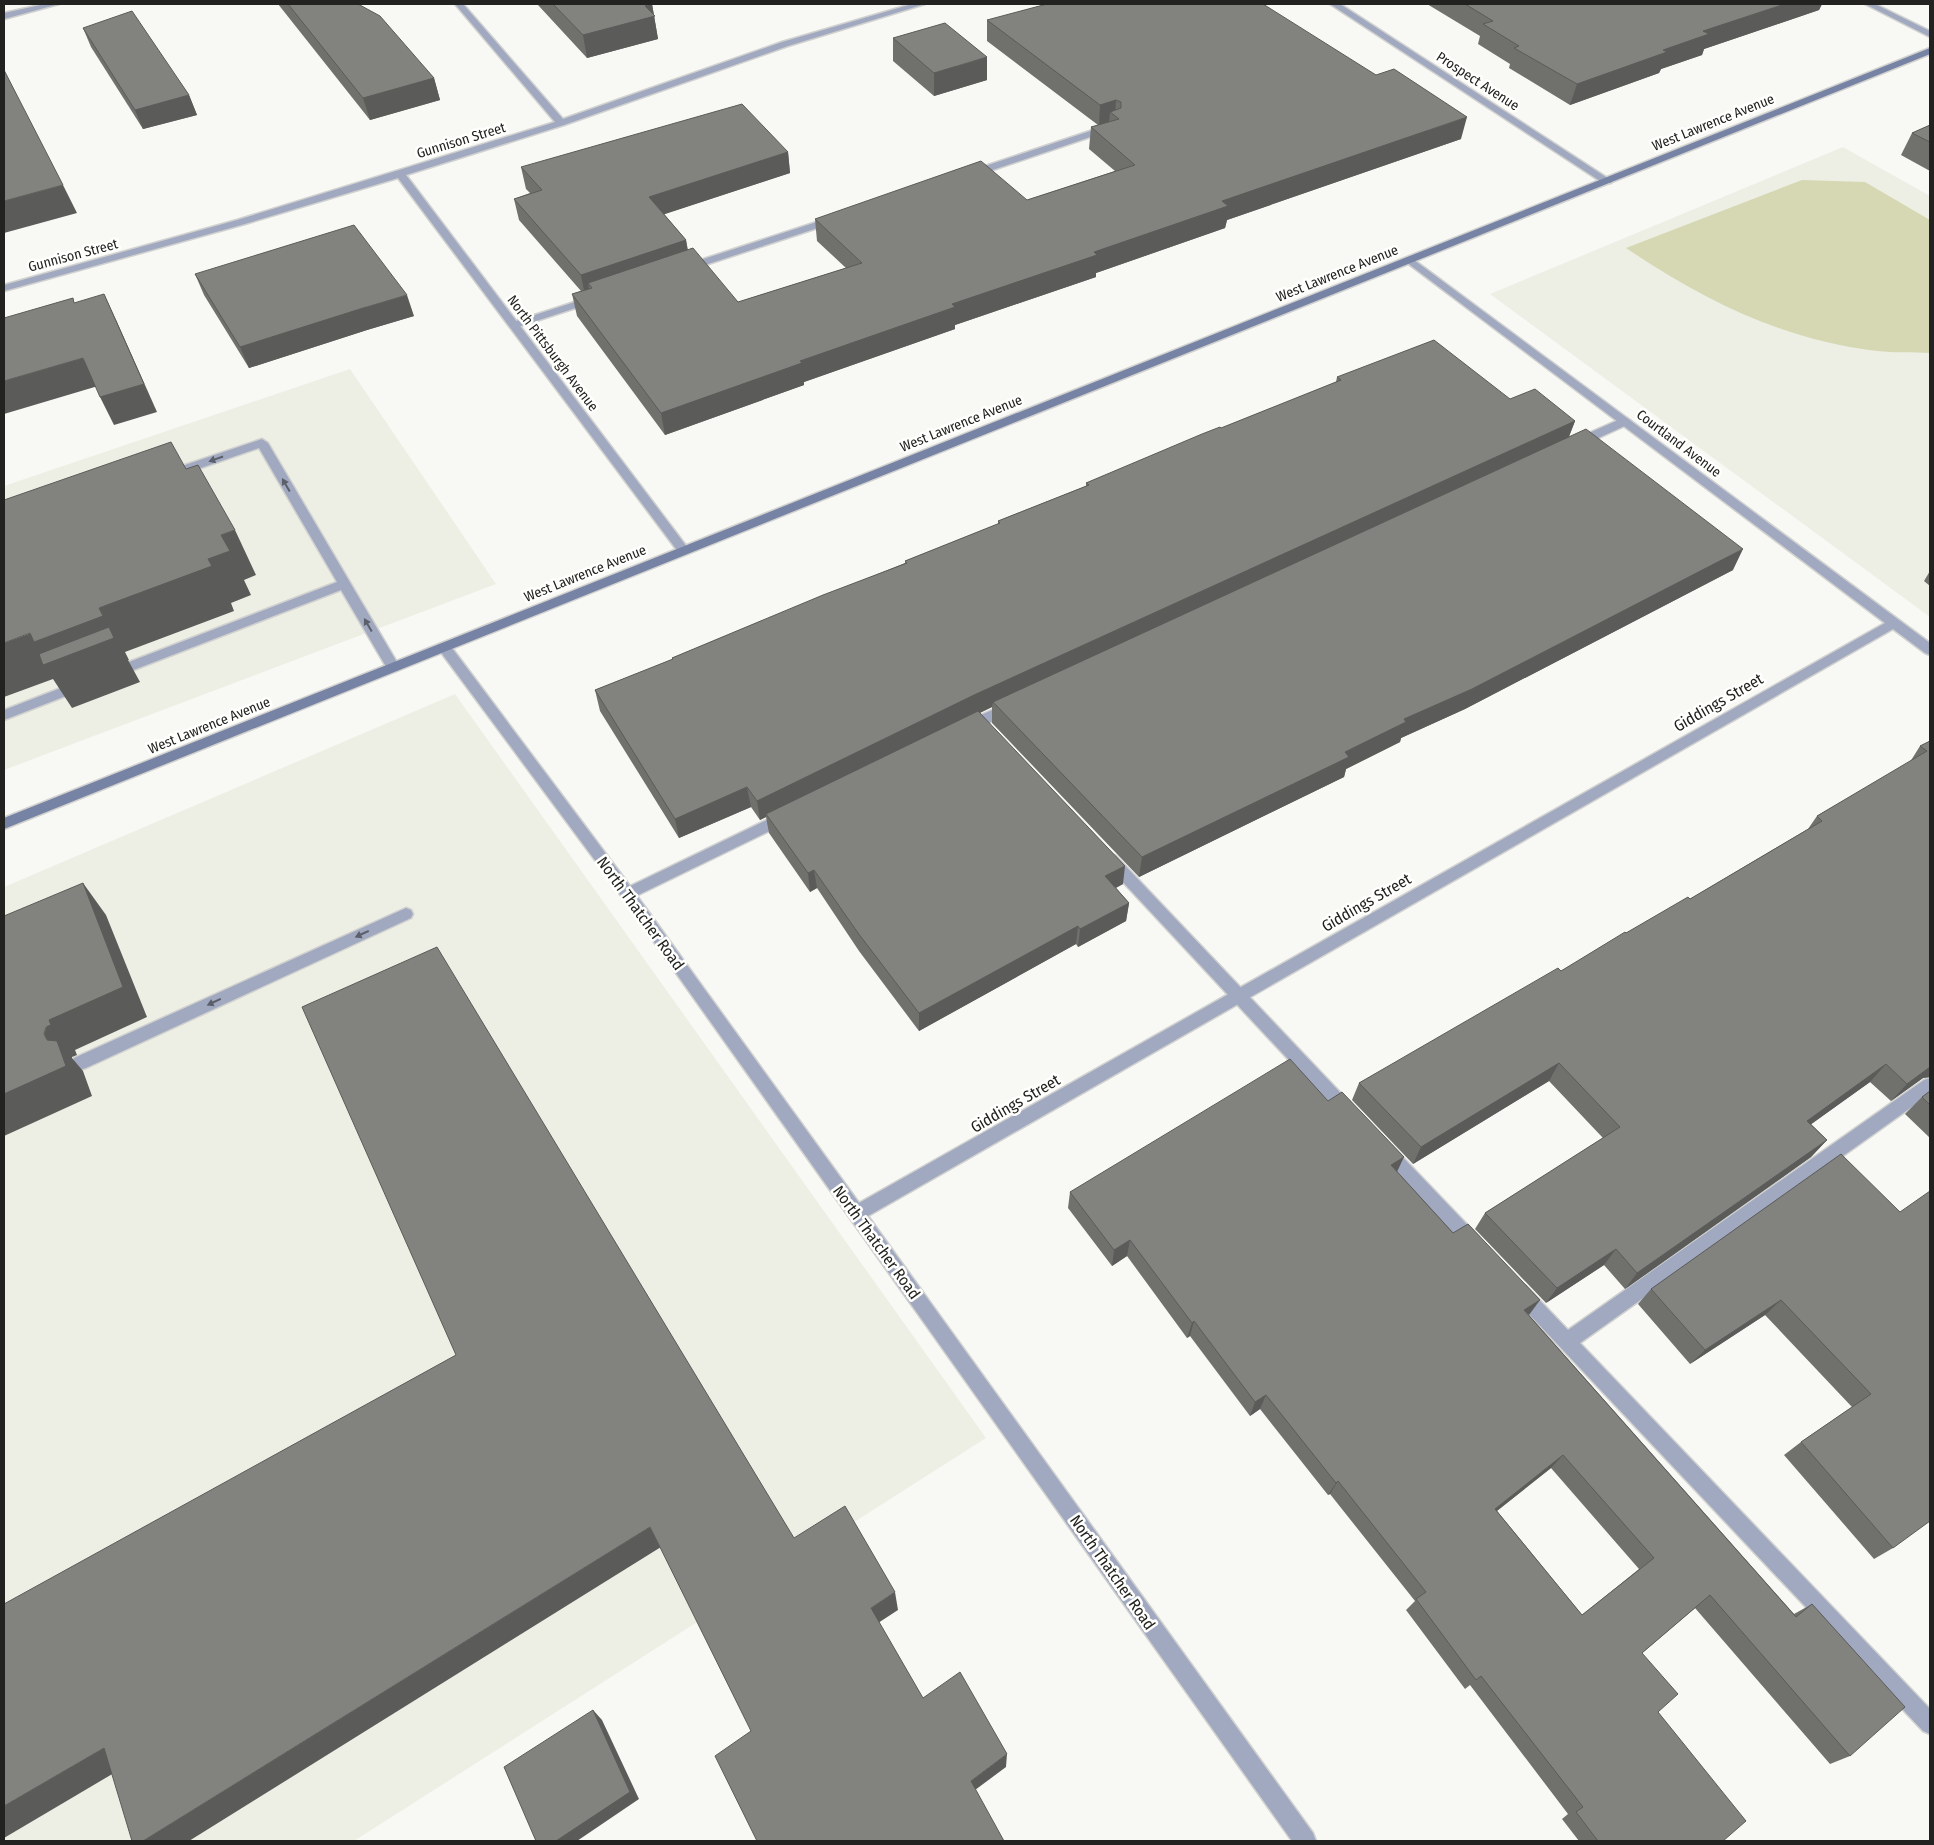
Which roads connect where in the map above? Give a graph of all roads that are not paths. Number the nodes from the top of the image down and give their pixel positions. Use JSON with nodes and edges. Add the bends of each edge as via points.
{"nodes":[{"id":1,"x":55,"y":4,"type":"edge"},
{"id":2,"x":459,"y":4,"type":"edge"},
{"id":3,"x":921,"y":4,"type":"edge"},
{"id":4,"x":1334,"y":4,"type":"edge"},
{"id":5,"x":1869,"y":4,"type":"edge"},
{"id":6,"x":4,"y":16,"type":"edge"},
{"id":7,"x":1930,"y":34,"type":"edge"},
{"id":8,"x":1930,"y":51,"type":"edge"},
{"id":9,"x":561,"y":123,"type":"junction"},
{"id":10,"x":1115,"y":126,"type":"edge"},
{"id":11,"x":400,"y":174,"type":"junction"},
{"id":12,"x":965,"y":176,"type":"edge"},
{"id":13,"x":1607,"y":181,"type":"junction"},
{"id":14,"x":843,"y":216,"type":"edge"},
{"id":15,"x":1410,"y":260,"type":"junction"},
{"id":16,"x":674,"y":272,"type":"edge"},
{"id":17,"x":4,"y":288,"type":"edge"},
{"id":18,"x":608,"y":294,"type":"edge"},
{"id":19,"x":514,"y":325,"type":"junction"},
{"id":20,"x":1625,"y":421,"type":"junction"},
{"id":21,"x":1562,"y":450,"type":"edge"},
{"id":22,"x":160,"y":478,"type":"edge"},
{"id":23,"x":683,"y":550,"type":"junction"},
{"id":24,"x":344,"y":584,"type":"junction"},
{"id":25,"x":1894,"y":622,"type":"junction"},
{"id":26,"x":444,"y":647,"type":"junction"},
{"id":27,"x":1930,"y":650,"type":"edge"},
{"id":28,"x":393,"y":667,"type":"junction"},
{"id":29,"x":1025,"y":701,"type":"edge"},
{"id":30,"x":4,"y":715,"type":"edge"},
{"id":31,"x":980,"y":722,"type":"junction"},
{"id":32,"x":953,"y":734,"type":"edge"},
{"id":33,"x":993,"y":736,"type":"edge"},
{"id":34,"x":795,"y":812,"type":"edge"},
{"id":35,"x":4,"y":824,"type":"edge"},
{"id":36,"x":1102,"y":851,"type":"edge"},
{"id":37,"x":627,"y":894,"type":"junction"},
{"id":38,"x":406,"y":914,"type":"dead end"},
{"id":39,"x":1238,"y":996,"type":"junction"},
{"id":40,"x":80,"y":1063,"type":"dead end"},
{"id":41,"x":1930,"y":1084,"type":"edge"},
{"id":42,"x":1361,"y":1126,"type":"edge"},
{"id":43,"x":1375,"y":1140,"type":"edge"},
{"id":44,"x":857,"y":1213,"type":"junction"},
{"id":45,"x":1485,"y":1255,"type":"edge"},
{"id":46,"x":1506,"y":1277,"type":"edge"},
{"id":47,"x":1567,"y":1342,"type":"junction"},
{"id":48,"x":1930,"y":1724,"type":"edge"},
{"id":49,"x":1304,"y":1841,"type":"edge"}],
"edges":[{"from":1,"to":6,"type":"street"},
{"from":2,"to":9,"type":"street"},
{"from":3,"to":9,"type":"street","name":"Gunnison Street","via":[[785,44]]},
{"from":4,"to":13,"type":"street","name":"Prospect Avenue"},
{"from":5,"to":7,"type":"street"},
{"from":8,"to":13,"type":"main road","name":"West Lawrence Avenue"},
{"from":9,"to":11,"type":"street","name":"Gunnison Street"},
{"from":10,"to":12,"type":"street"},
{"from":11,"to":17,"type":"street","name":"Gunnison Street"},
{"from":11,"to":19,"type":"street","name":"North Pittsburgh Avenue"},
{"from":13,"to":15,"type":"main road","name":"West Lawrence Avenue"},
{"from":14,"to":16,"type":"street"},
{"from":15,"to":20,"type":"street","name":"Courtland Avenue"},
{"from":15,"to":23,"type":"main road","name":"West Lawrence Avenue"},
{"from":18,"to":19,"type":"street"},
{"from":19,"to":23,"type":"street","name":"North Pittsburgh Avenue"},
{"from":20,"to":21,"type":"street"},
{"from":20,"to":25,"type":"street","name":"Courtland Avenue"},
{"from":24,"to":22,"type":"street","one_way":true,"via":[[262,442]]},
{"from":23,"to":26,"type":"main road","name":"West Lawrence Avenue"},
{"from":28,"to":24,"type":"street","one_way":true},
{"from":24,"to":30,"type":"street"},
{"from":25,"to":27,"type":"street","name":"Courtland Avenue"},
{"from":25,"to":39,"type":"street","name":"Giddings Street"},
{"from":26,"to":28,"type":"main road","name":"West Lawrence Avenue"},
{"from":26,"to":37,"type":"street","name":"North Thatcher Road"},
{"from":28,"to":35,"type":"main road","name":"West Lawrence Avenue"},
{"from":29,"to":31,"type":"street"},
{"from":31,"to":32,"type":"street"},
{"from":31,"to":33,"type":"street"},
{"from":34,"to":37,"type":"street"},
{"from":36,"to":39,"type":"street"},
{"from":37,"to":44,"type":"street","name":"North Thatcher Road"},
{"from":38,"to":40,"type":"street","one_way":true},
{"from":39,"to":42,"type":"street"},
{"from":39,"to":44,"type":"street","name":"Giddings Street"},
{"from":41,"to":47,"type":"street"},
{"from":43,"to":45,"type":"street"},
{"from":44,"to":49,"type":"street","name":"North Thatcher Road"},
{"from":46,"to":47,"type":"street"},
{"from":47,"to":48,"type":"street"}]}
